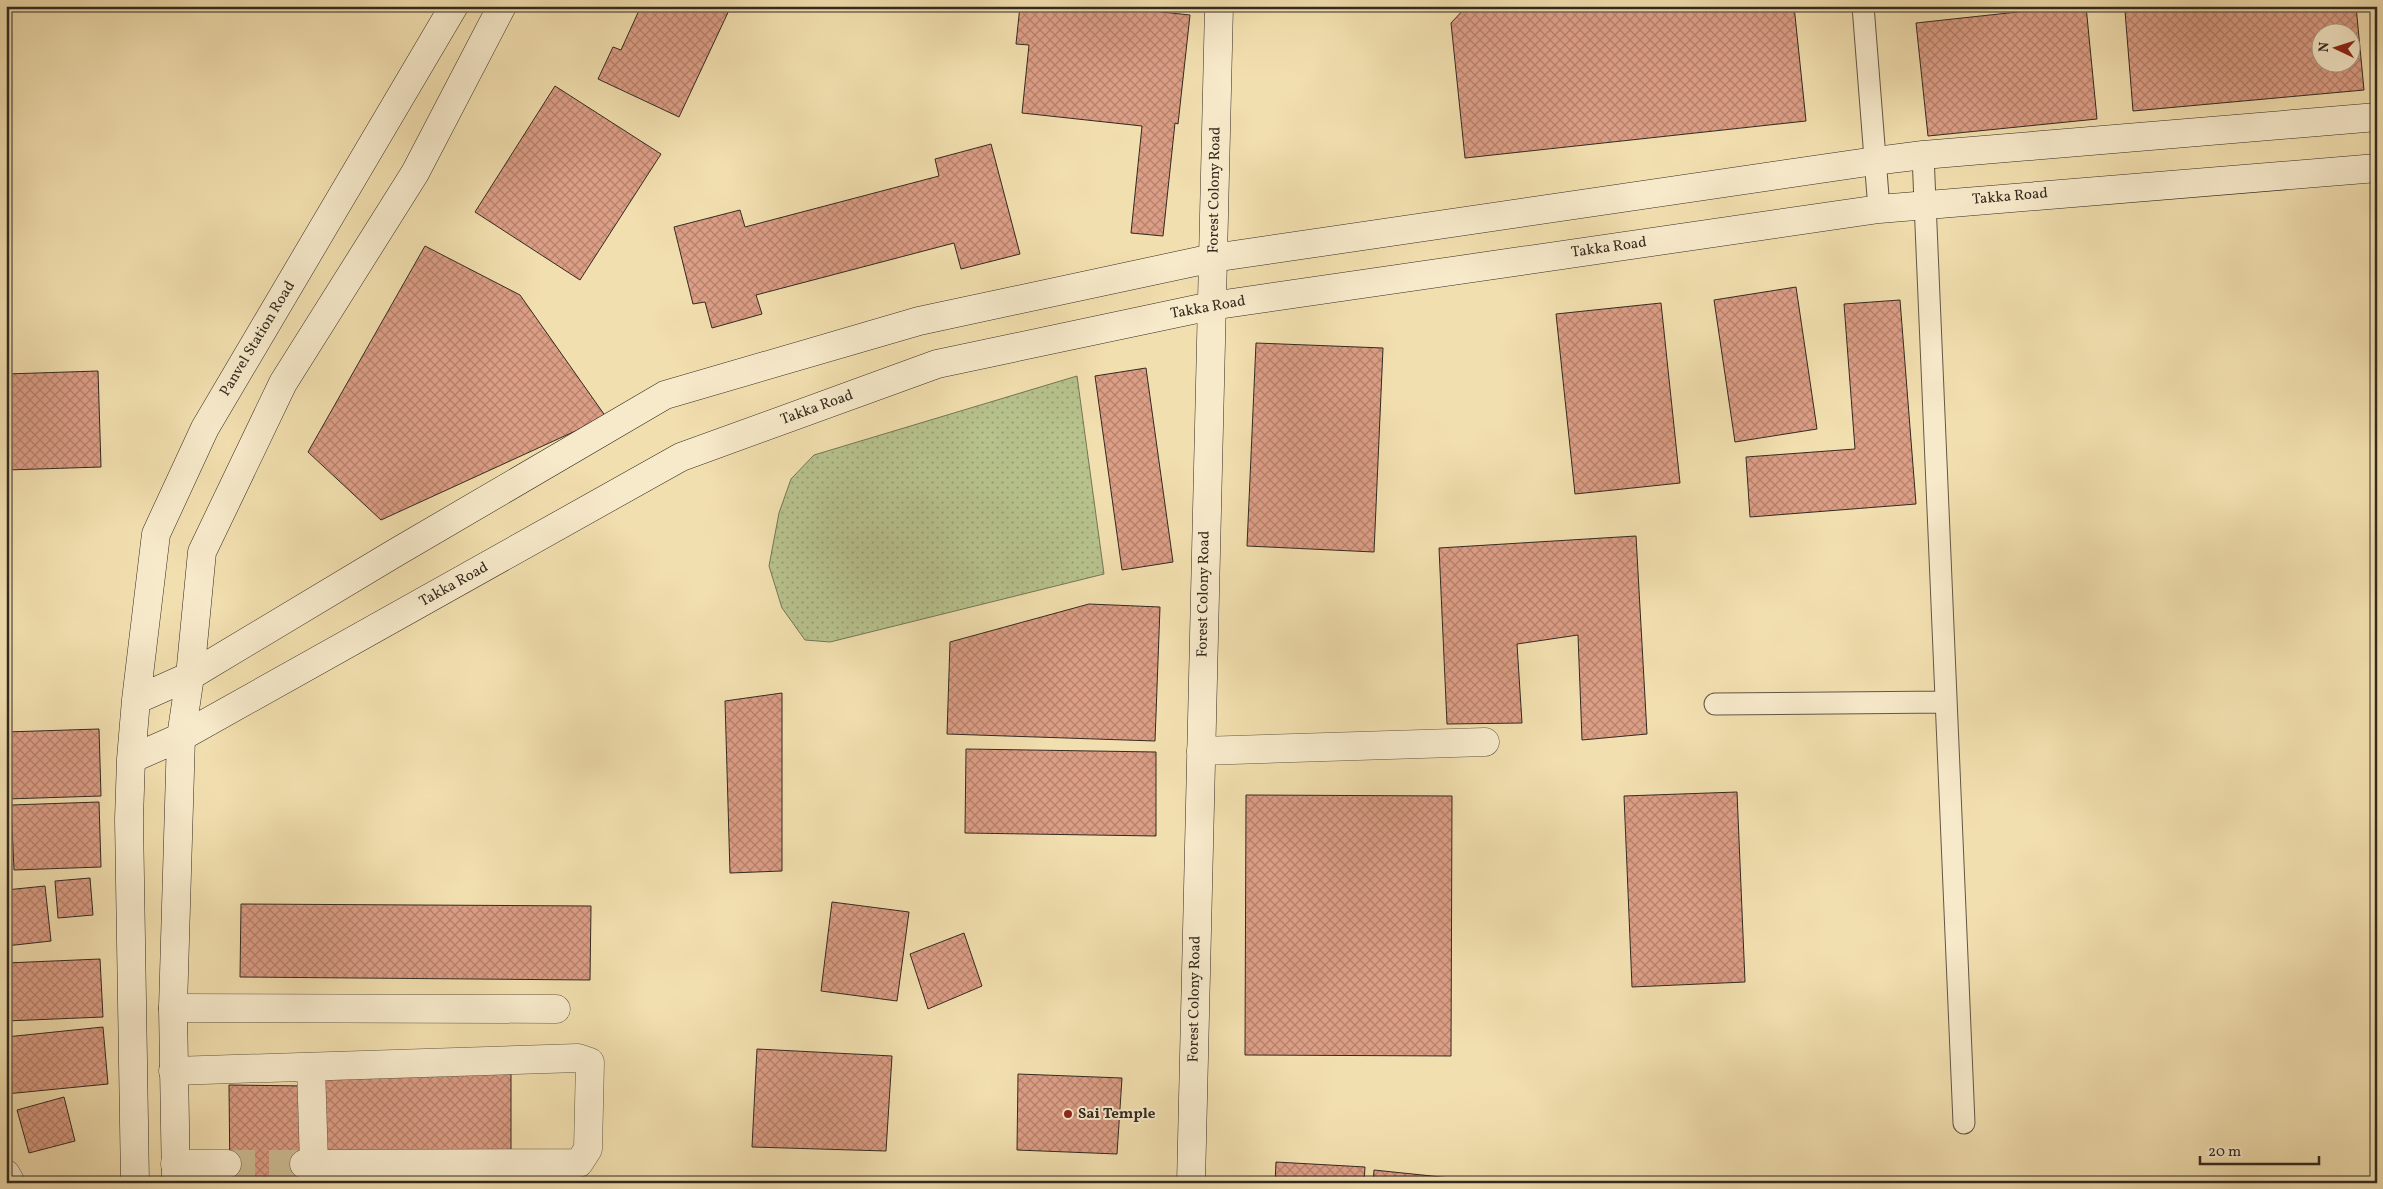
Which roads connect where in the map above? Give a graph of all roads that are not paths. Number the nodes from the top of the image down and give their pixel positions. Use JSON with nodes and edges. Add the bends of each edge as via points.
{"nodes":[{"id":1,"x":454,"y":6,"type":"edge"},
{"id":2,"x":502,"y":6,"type":"edge"},
{"id":3,"x":1219,"y":6,"type":"edge"},
{"id":4,"x":1863,"y":6,"type":"edge"},
{"id":5,"x":2377,"y":117,"type":"edge"},
{"id":6,"x":1923,"y":155,"type":"junction"},
{"id":7,"x":1875,"y":161,"type":"junction"},
{"id":8,"x":2377,"y":168,"type":"edge"},
{"id":9,"x":1925,"y":204,"type":"junction"},
{"id":10,"x":1879,"y":210,"type":"junction"},
{"id":11,"x":1213,"y":258,"type":"junction"},
{"id":12,"x":1211,"y":306,"type":"junction"},
{"id":13,"x":190,"y":676,"type":"junction"},
{"id":14,"x":136,"y":700,"type":"junction"},
{"id":15,"x":1946,"y":702,"type":"junction"},
{"id":16,"x":1715,"y":704,"type":"dead end"},
{"id":17,"x":181,"y":737,"type":"junction"},
{"id":18,"x":1485,"y":742,"type":"dead end"},
{"id":19,"x":1201,"y":751,"type":"junction"},
{"id":20,"x":131,"y":760,"type":"junction"},
{"id":21,"x":172,"y":1008,"type":"junction"},
{"id":22,"x":556,"y":1009,"type":"dead end"},
{"id":23,"x":311,"y":1067,"type":"junction"},
{"id":24,"x":173,"y":1071,"type":"junction"},
{"id":25,"x":1964,"y":1123,"type":"dead end"},
{"id":26,"x":227,"y":1164,"type":"tunnel mouth"},
{"id":27,"x":311,"y":1170,"type":"edge"},
{"id":28,"x":176,"y":1173,"type":"edge"},
{"id":29,"x":6,"y":1174,"type":"edge"},
{"id":30,"x":11,"y":1183,"type":"edge"},
{"id":31,"x":135,"y":1183,"type":"edge"},
{"id":32,"x":1190,"y":1183,"type":"edge"}],
"edges":[{"from":1,"to":14,"type":"street","name":"Panvel Station Road","via":[[204,428],[156,534]]},
{"from":2,"to":13,"type":"street","via":[[415,173],[283,383],[202,552]]},
{"from":3,"to":11,"type":"street","name":"Forest Colony Road"},
{"from":4,"to":7,"type":"lane"},
{"from":5,"to":6,"type":"street"},
{"from":6,"to":7,"type":"street"},
{"from":6,"to":9,"type":"lane"},
{"from":7,"to":10,"type":"lane"},
{"from":7,"to":11,"type":"street"},
{"from":8,"to":9,"type":"street","name":"Takka Road"},
{"from":9,"to":10,"type":"street","name":"Takka Road"},
{"from":9,"to":15,"type":"lane"},
{"from":10,"to":12,"type":"street","name":"Takka Road"},
{"from":11,"to":12,"type":"street","name":"Forest Colony Road"},
{"from":11,"to":13,"type":"street","via":[[919,321],[666,395]]},
{"from":12,"to":17,"type":"street","name":"Takka Road","via":[[937,364],[681,457]]},
{"from":12,"to":19,"type":"street","name":"Forest Colony Road"},
{"from":13,"to":14,"type":"street"},
{"from":13,"to":17,"type":"street"},
{"from":14,"to":20,"type":"street","name":"Panvel Station Road"},
{"from":15,"to":16,"type":"lane"},
{"from":15,"to":25,"type":"lane"},
{"from":17,"to":20,"type":"street","name":"Takka Road"},
{"from":17,"to":21,"type":"street"},
{"from":18,"to":19,"type":"street"},
{"from":19,"to":32,"type":"street","name":"Forest Colony Road"},
{"from":20,"to":31,"type":"street","name":"Panvel Station Road","via":[[129,819]]},
{"from":21,"to":22,"type":"street"},
{"from":21,"to":24,"type":"street"},
{"from":23,"to":24,"type":"street"},
{"from":23,"to":27,"type":"street"},
{"from":23,"to":27,"type":"street","via":[[578,1058],[590,1062],[588,1149],[579,1163]]},
{"from":24,"to":28,"type":"street"},
{"from":26,"to":28,"type":"street"},
{"from":29,"to":30,"type":"street"}]}
